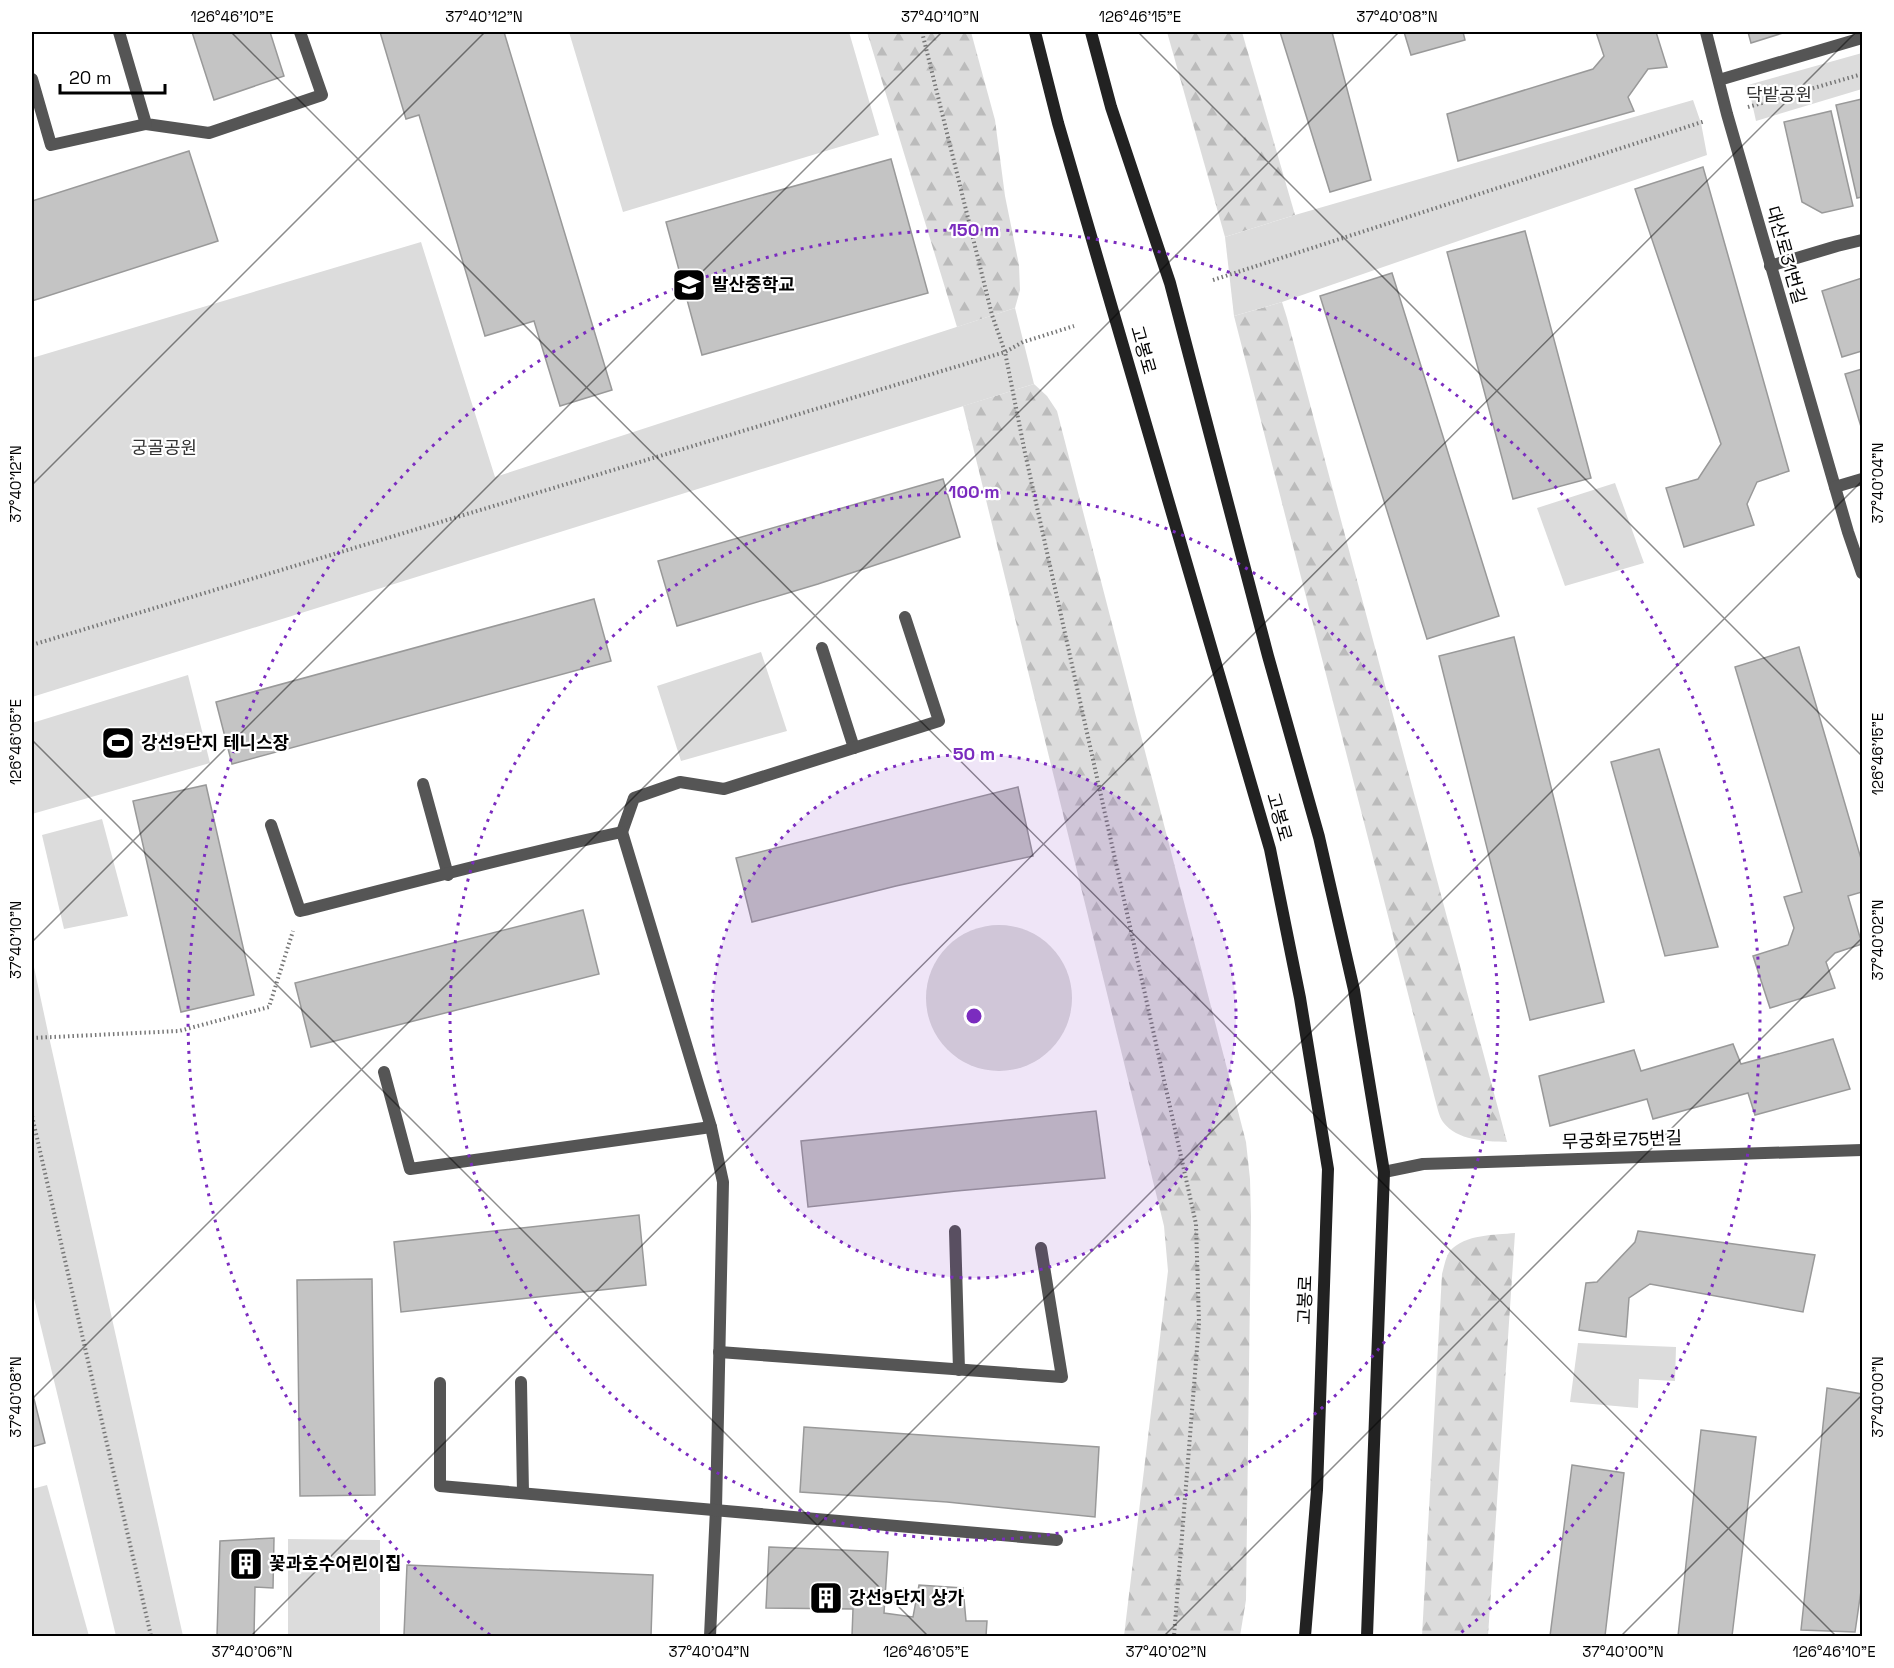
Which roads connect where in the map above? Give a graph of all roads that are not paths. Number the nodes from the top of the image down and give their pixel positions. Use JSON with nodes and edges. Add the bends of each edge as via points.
{"nodes":[{"id":1,"x":119,"y":32,"type":"edge"},
{"id":2,"x":300,"y":32,"type":"edge"},
{"id":3,"x":1035,"y":32,"type":"edge"},
{"id":4,"x":1090,"y":32,"type":"edge"},
{"id":5,"x":1706,"y":32,"type":"edge"},
{"id":6,"x":1863,"y":38,"type":"edge"},
{"id":7,"x":32,"y":79,"type":"edge"},
{"id":8,"x":1719,"y":80,"type":"junction"},
{"id":9,"x":146,"y":123,"type":"junction"},
{"id":10,"x":1863,"y":240,"type":"edge"},
{"id":11,"x":1770,"y":266,"type":"junction"},
{"id":12,"x":1863,"y":479,"type":"edge"},
{"id":13,"x":1835,"y":487,"type":"junction"},
{"id":14,"x":1863,"y":573,"type":"edge"},
{"id":15,"x":905,"y":617,"type":"dead end"},
{"id":16,"x":822,"y":648,"type":"dead end"},
{"id":17,"x":854,"y":748,"type":"junction"},
{"id":18,"x":423,"y":784,"type":"dead end"},
{"id":19,"x":271,"y":825,"type":"dead end"},
{"id":20,"x":622,"y":832,"type":"junction"},
{"id":21,"x":448,"y":875,"type":"junction"},
{"id":22,"x":384,"y":1072,"type":"dead end"},
{"id":23,"x":711,"y":1127,"type":"junction"},
{"id":24,"x":1863,"y":1150,"type":"edge"},
{"id":25,"x":1384,"y":1172,"type":"junction"},
{"id":26,"x":955,"y":1231,"type":"dead end"},
{"id":27,"x":1041,"y":1248,"type":"dead end"},
{"id":28,"x":719,"y":1352,"type":"junction"},
{"id":29,"x":959,"y":1370,"type":"junction"},
{"id":30,"x":521,"y":1382,"type":"dead end"},
{"id":31,"x":440,"y":1383,"type":"dead end"},
{"id":32,"x":523,"y":1493,"type":"junction"},
{"id":33,"x":716,"y":1509,"type":"junction"},
{"id":34,"x":1057,"y":1540,"type":"dead end"},
{"id":35,"x":710,"y":1636,"type":"edge"},
{"id":36,"x":1305,"y":1636,"type":"edge"},
{"id":37,"x":1367,"y":1636,"type":"edge"}],
"edges":[{"from":1,"to":9,"type":"street"},
{"from":2,"to":9,"type":"street","via":[[322,95],[209,133]]},
{"from":3,"to":36,"type":"main road","name":"고봉로","via":[[1061,134],[1270,849],[1300,998],[1328,1169],[1317,1490]]},
{"from":4,"to":25,"type":"main road","name":"고봉로","via":[[1170,283],[1319,837],[1354,990]]},
{"from":5,"to":8,"type":"street","name":"대산로31번길"},
{"from":6,"to":8,"type":"street"},
{"from":7,"to":9,"type":"street","via":[[51,145]]},
{"from":8,"to":11,"type":"street","name":"대산로31번길"},
{"from":10,"to":11,"type":"street"},
{"from":11,"to":13,"type":"street","name":"대산로31번길"},
{"from":12,"to":13,"type":"street"},
{"from":13,"to":14,"type":"street","name":"대산로31번길"},
{"from":15,"to":17,"type":"street","via":[[939,721]]},
{"from":16,"to":17,"type":"street"},
{"from":17,"to":20,"type":"street","via":[[724,789],[680,782],[634,798]]},
{"from":18,"to":21,"type":"street"},
{"from":19,"to":21,"type":"street","via":[[300,910]]},
{"from":20,"to":21,"type":"street"},
{"from":20,"to":23,"type":"street"},
{"from":22,"to":23,"type":"street","via":[[410,1169]]},
{"from":23,"to":28,"type":"street","via":[[723,1182]]},
{"from":24,"to":25,"type":"street","name":"무궁화로75번길","via":[[1423,1164]]},
{"from":25,"to":37,"type":"main road","name":"고봉로"},
{"from":26,"to":29,"type":"street"},
{"from":27,"to":29,"type":"street","via":[[1062,1377]]},
{"from":28,"to":29,"type":"street"},
{"from":28,"to":33,"type":"street"},
{"from":30,"to":32,"type":"street"},
{"from":31,"to":32,"type":"street","via":[[440,1486]]},
{"from":32,"to":33,"type":"street"},
{"from":33,"to":34,"type":"street"},
{"from":33,"to":35,"type":"street"}]}
